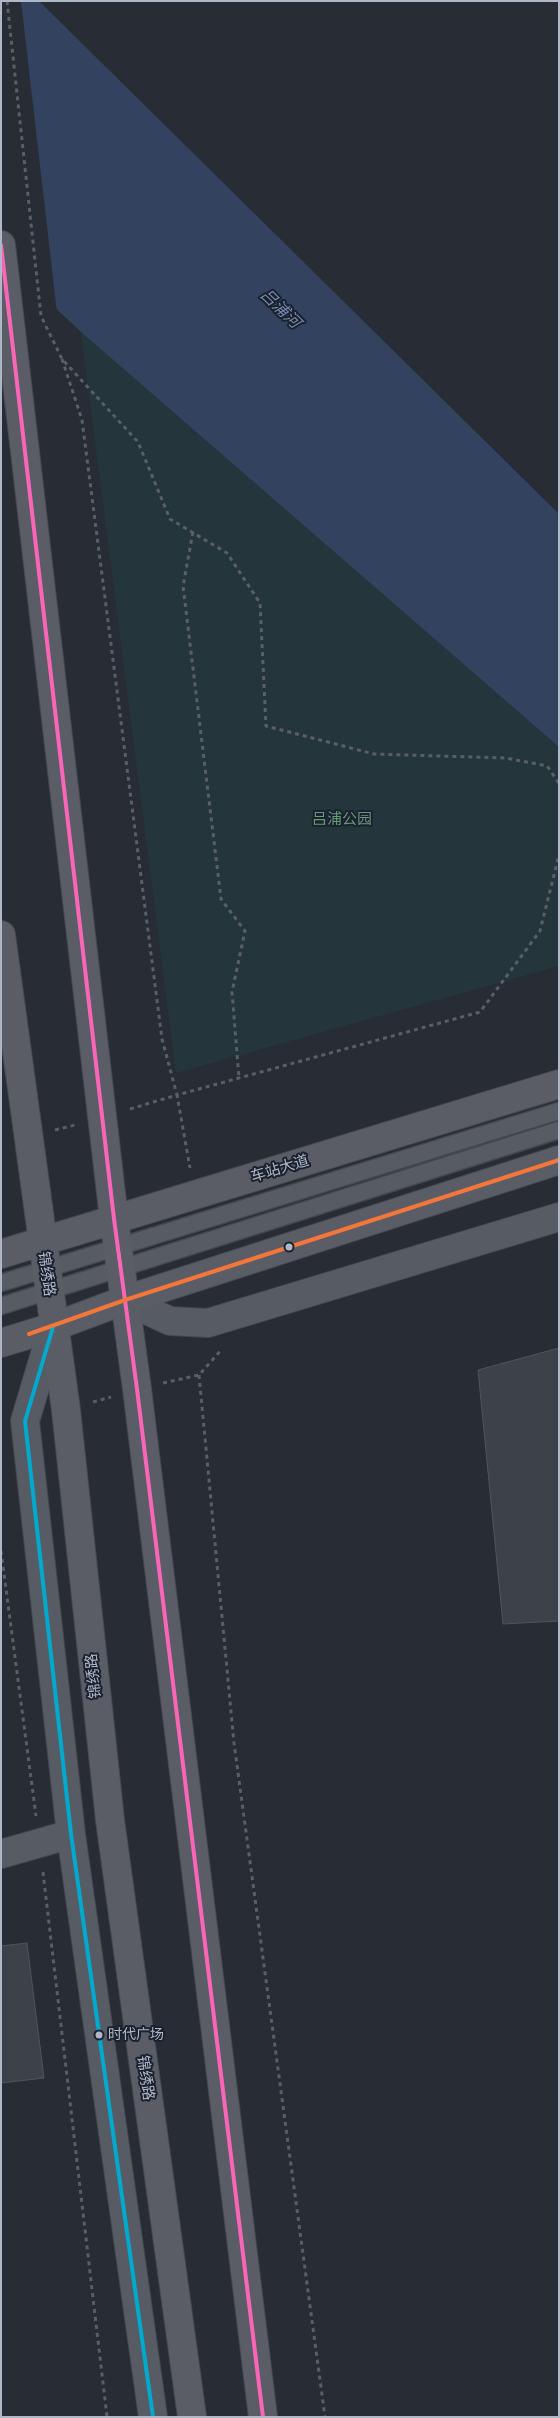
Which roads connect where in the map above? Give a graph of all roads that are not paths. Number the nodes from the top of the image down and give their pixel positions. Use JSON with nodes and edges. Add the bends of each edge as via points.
{"nodes":[{"id":1,"x":1,"y":245,"type":"edge"},
{"id":2,"x":1,"y":935,"type":"edge"},
{"id":3,"x":559,"y":1084,"type":"edge"},
{"id":4,"x":559,"y":1111,"type":"edge"},
{"id":5,"x":559,"y":1130,"type":"edge"},
{"id":6,"x":559,"y":1160,"type":"edge"},
{"id":7,"x":559,"y":1217,"type":"edge"},
{"id":8,"x":114,"y":1219,"type":"junction"},
{"id":9,"x":42,"y":1241,"type":"junction"},
{"id":10,"x":1,"y":1254,"type":"edge"},
{"id":11,"x":119,"y":1259,"type":"junction"},
{"id":12,"x":48,"y":1281,"type":"junction"},
{"id":13,"x":1,"y":1283,"type":"edge"},
{"id":14,"x":125,"y":1300,"type":"junction"},
{"id":15,"x":1,"y":1306,"type":"edge"},
{"id":16,"x":53,"y":1327,"type":"junction"},
{"id":17,"x":1,"y":1343,"type":"edge"},
{"id":18,"x":71,"y":1834,"type":"junction"},
{"id":19,"x":1,"y":1854,"type":"edge"},
{"id":20,"x":153,"y":2417,"type":"edge"},
{"id":21,"x":192,"y":2417,"type":"edge"},
{"id":22,"x":263,"y":2417,"type":"edge"}],
"edges":[{"from":1,"to":8,"type":"main road"},
{"from":2,"to":9,"type":"main road","name":"锦绣路"},
{"from":3,"to":8,"type":"main road","name":"车站大道"},
{"from":4,"to":11,"type":"lane"},
{"from":5,"to":11,"type":"lane"},
{"from":6,"to":14,"type":"main road"},
{"from":7,"to":14,"type":"street","via":[[208,1323],[170,1321]]},
{"from":8,"to":9,"type":"main road","name":"车站大道"},
{"from":8,"to":11,"type":"main road"},
{"from":9,"to":10,"type":"main road","name":"车站大道"},
{"from":9,"to":12,"type":"main road","name":"锦绣路"},
{"from":11,"to":12,"type":"lane"},
{"from":11,"to":12,"type":"lane"},
{"from":11,"to":14,"type":"main road"},
{"from":12,"to":13,"type":"lane"},
{"from":12,"to":15,"type":"lane"},
{"from":12,"to":16,"type":"main road","name":"锦绣路"},
{"from":14,"to":16,"type":"main road"},
{"from":14,"to":22,"type":"main road"},
{"from":16,"to":17,"type":"main road"},
{"from":16,"to":18,"type":"street","via":[[25,1421]]},
{"from":16,"to":21,"type":"main road","name":"锦绣路","via":[[66,1410],[110,1820]]},
{"from":18,"to":19,"type":"street"},
{"from":18,"to":20,"type":"street"}]}
